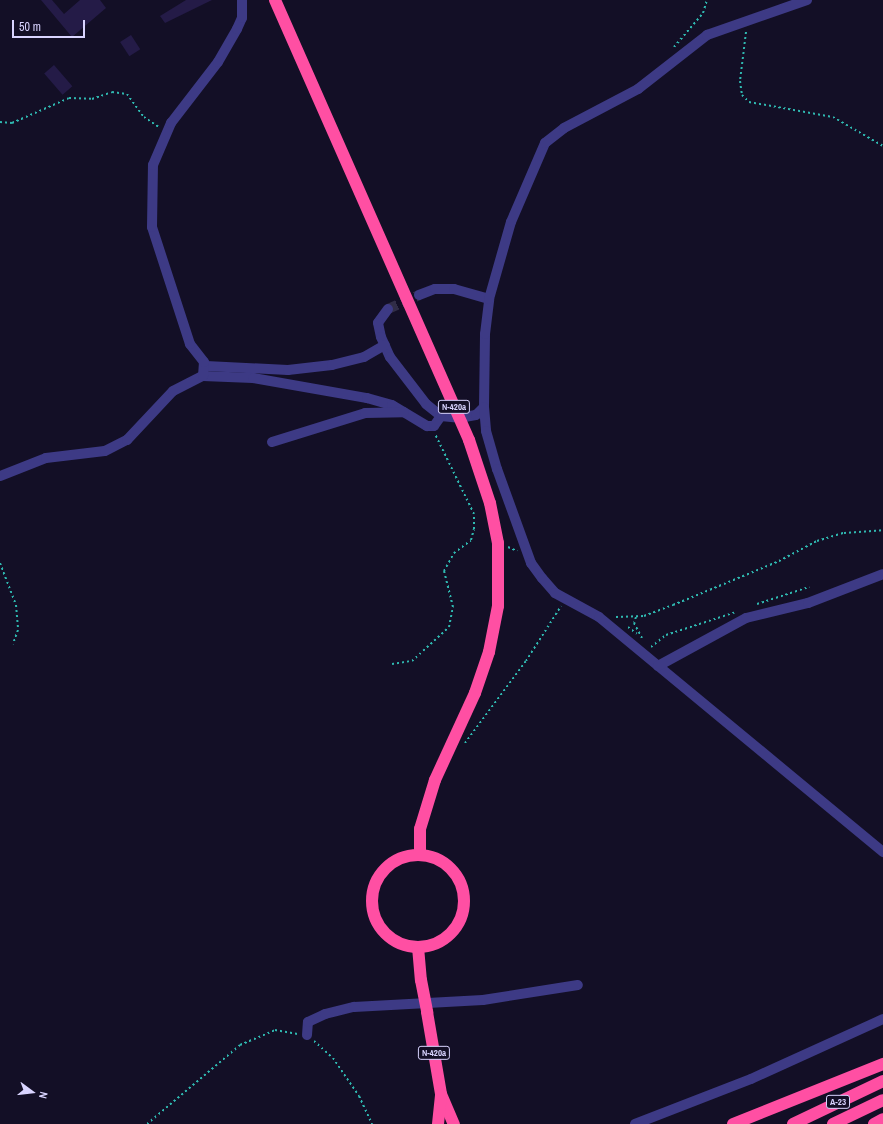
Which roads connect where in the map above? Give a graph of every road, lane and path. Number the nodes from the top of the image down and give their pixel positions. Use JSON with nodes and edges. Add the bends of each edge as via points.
{"nodes":[{"id":1,"x":242,"y":0,"type":"edge"},
{"id":2,"x":275,"y":0,"type":"edge"},
{"id":3,"x":708,"y":0,"type":"edge"},
{"id":4,"x":807,"y":0,"type":"edge"},
{"id":5,"x":751,"y":20,"type":"junction"},
{"id":6,"x":670,"y":51,"type":"dead end"},
{"id":7,"x":0,"y":122,"type":"edge"},
{"id":8,"x":164,"y":135,"type":"junction"},
{"id":9,"x":883,"y":146,"type":"edge"},
{"id":10,"x":419,"y":295,"type":"tunnel mouth"},
{"id":11,"x":489,"y":299,"type":"junction"},
{"id":12,"x":388,"y":309,"type":"tunnel mouth"},
{"id":13,"x":385,"y":345,"type":"junction"},
{"id":14,"x":204,"y":371,"type":"junction"},
{"id":15,"x":484,"y":407,"type":"junction"},
{"id":16,"x":404,"y":412,"type":"junction"},
{"id":17,"x":441,"y":416,"type":"junction"},
{"id":18,"x":459,"y":418,"type":"junction"},
{"id":19,"x":430,"y":426,"type":"junction"},
{"id":20,"x":272,"y":442,"type":"dead end"},
{"id":21,"x":0,"y":476,"type":"edge"},
{"id":22,"x":883,"y":530,"type":"edge"},
{"id":23,"x":498,"y":543,"type":"junction"},
{"id":24,"x":528,"y":555,"type":"junction"},
{"id":25,"x":0,"y":563,"type":"edge"},
{"id":26,"x":883,"y":574,"type":"edge"},
{"id":27,"x":809,"y":587,"type":"dead end"},
{"id":28,"x":565,"y":598,"type":"junction"},
{"id":29,"x":750,"y":607,"type":"dead end"},
{"id":30,"x":743,"y":609,"type":"dead end"},
{"id":31,"x":599,"y":617,"type":"junction"},
{"id":32,"x":636,"y":617,"type":"junction"},
{"id":33,"x":13,"y":644,"type":"dead end"},
{"id":34,"x":651,"y":647,"type":"junction"},
{"id":35,"x":645,"y":656,"type":"junction"},
{"id":36,"x":392,"y":664,"type":"dead end"},
{"id":37,"x":658,"y":666,"type":"junction"},
{"id":38,"x":446,"y":756,"type":"junction"},
{"id":39,"x":883,"y":852,"type":"edge"},
{"id":40,"x":420,"y":855,"type":"junction"},
{"id":41,"x":418,"y":947,"type":"junction"},
{"id":42,"x":578,"y":984,"type":"dead end"},
{"id":43,"x":883,"y":1019,"type":"edge"},
{"id":44,"x":307,"y":1035,"type":"junction"},
{"id":45,"x":883,"y":1064,"type":"edge"},
{"id":46,"x":883,"y":1081,"type":"edge"},
{"id":47,"x":441,"y":1094,"type":"junction"},
{"id":48,"x":883,"y":1100,"type":"edge"},
{"id":49,"x":883,"y":1119,"type":"edge"},
{"id":50,"x":147,"y":1124,"type":"edge"},
{"id":51,"x":372,"y":1124,"type":"edge"},
{"id":52,"x":438,"y":1124,"type":"edge"},
{"id":53,"x":454,"y":1124,"type":"edge"},
{"id":54,"x":635,"y":1124,"type":"edge"},
{"id":55,"x":733,"y":1124,"type":"edge"},
{"id":56,"x":793,"y":1124,"type":"edge"},
{"id":57,"x":833,"y":1124,"type":"edge"},
{"id":58,"x":874,"y":1124,"type":"edge"}],
"edges":[{"from":1,"to":8,"type":"street","via":[[242,18],[226,48]]},
{"from":2,"to":18,"type":"highway","number":"N-420a"},
{"from":3,"to":6,"type":"path","via":[[691,29]]},
{"from":4,"to":5,"type":"street"},
{"from":5,"to":9,"type":"path","via":[[744,36],[740,81],[742,95],[749,102],[833,117]]},
{"from":5,"to":11,"type":"street","via":[[707,35],[638,89],[564,128],[545,143],[511,222]]},
{"from":7,"to":8,"type":"path","via":[[12,123],[69,98],[92,99],[112,92],[127,94]]},
{"from":8,"to":14,"type":"street","via":[[154,165],[152,227],[190,344]]},
{"from":10,"to":11,"type":"street","via":[[435,289],[454,289]]},
{"from":11,"to":15,"type":"street","via":[[485,334]]},
{"from":12,"to":13,"type":"street","via":[[378,322]]},
{"from":13,"to":14,"type":"street","via":[[364,357],[332,365],[288,370]]},
{"from":13,"to":17,"type":"street","via":[[410,384]]},
{"from":14,"to":16,"type":"street","via":[[366,398]]},
{"from":14,"to":21,"type":"street","via":[[173,391],[127,440],[105,452],[46,458]]},
{"from":15,"to":18,"type":"street","via":[[476,415]]},
{"from":15,"to":24,"type":"street","via":[[486,431],[497,469]]},
{"from":16,"to":19,"type":"street","via":[[418,423]]},
{"from":16,"to":20,"type":"street","via":[[365,413]]},
{"from":17,"to":18,"type":"street"},
{"from":17,"to":19,"type":"street"},
{"from":18,"to":23,"type":"highway","number":"N-420a","via":[[490,503]]},
{"from":19,"to":36,"type":"path","via":[[474,514],[474,529],[470,540],[454,553],[444,571],[453,607],[449,628],[412,660]]},
{"from":22,"to":32,"type":"path","via":[[844,533],[817,540],[758,569]]},
{"from":23,"to":24,"type":"path"},
{"from":23,"to":38,"type":"highway","number":"N-420a","via":[[498,606],[489,652],[476,693]]},
{"from":24,"to":28,"type":"street","via":[[542,578]]},
{"from":25,"to":33,"type":"path","via":[[16,605],[18,630]]},
{"from":26,"to":37,"type":"street","via":[[808,603],[746,618]]},
{"from":27,"to":29,"type":"path"},
{"from":28,"to":31,"type":"street"},
{"from":28,"to":38,"type":"path","via":[[526,661],[469,739],[456,753]]},
{"from":30,"to":34,"type":"path","via":[[666,634]]},
{"from":31,"to":32,"type":"path"},
{"from":31,"to":35,"type":"street"},
{"from":32,"to":34,"type":"path","via":[[637,634]]},
{"from":34,"to":35,"type":"path"},
{"from":35,"to":37,"type":"street"},
{"from":37,"to":39,"type":"street"},
{"from":38,"to":40,"type":"highway","number":"N-420a","via":[[420,829]]},
{"from":40,"to":41,"type":"highway","via":[[435,858],[453,872],[464,892],[464,908],[450,934],[437,943]]},
{"from":40,"to":41,"type":"highway","via":[[392,863],[381,874],[372,902],[382,930],[394,940]]},
{"from":41,"to":47,"type":"highway","number":"N-420a","bridge":true,"via":[[421,980]]},
{"from":42,"to":44,"type":"street","via":[[483,1000],[354,1006],[308,1022]]},
{"from":43,"to":54,"type":"street","via":[[751,1080]]},
{"from":44,"to":50,"type":"path","via":[[276,1030],[240,1044]]},
{"from":44,"to":51,"type":"path","via":[[333,1058],[360,1096]]},
{"from":45,"to":55,"type":"highway"},
{"from":46,"to":56,"type":"highway","number":"A-23"},
{"from":47,"to":52,"type":"highway","number":"N-420a"},
{"from":47,"to":53,"type":"highway","number":"N-420a"},
{"from":48,"to":57,"type":"highway","number":"A-23"},
{"from":49,"to":58,"type":"highway"}]}
